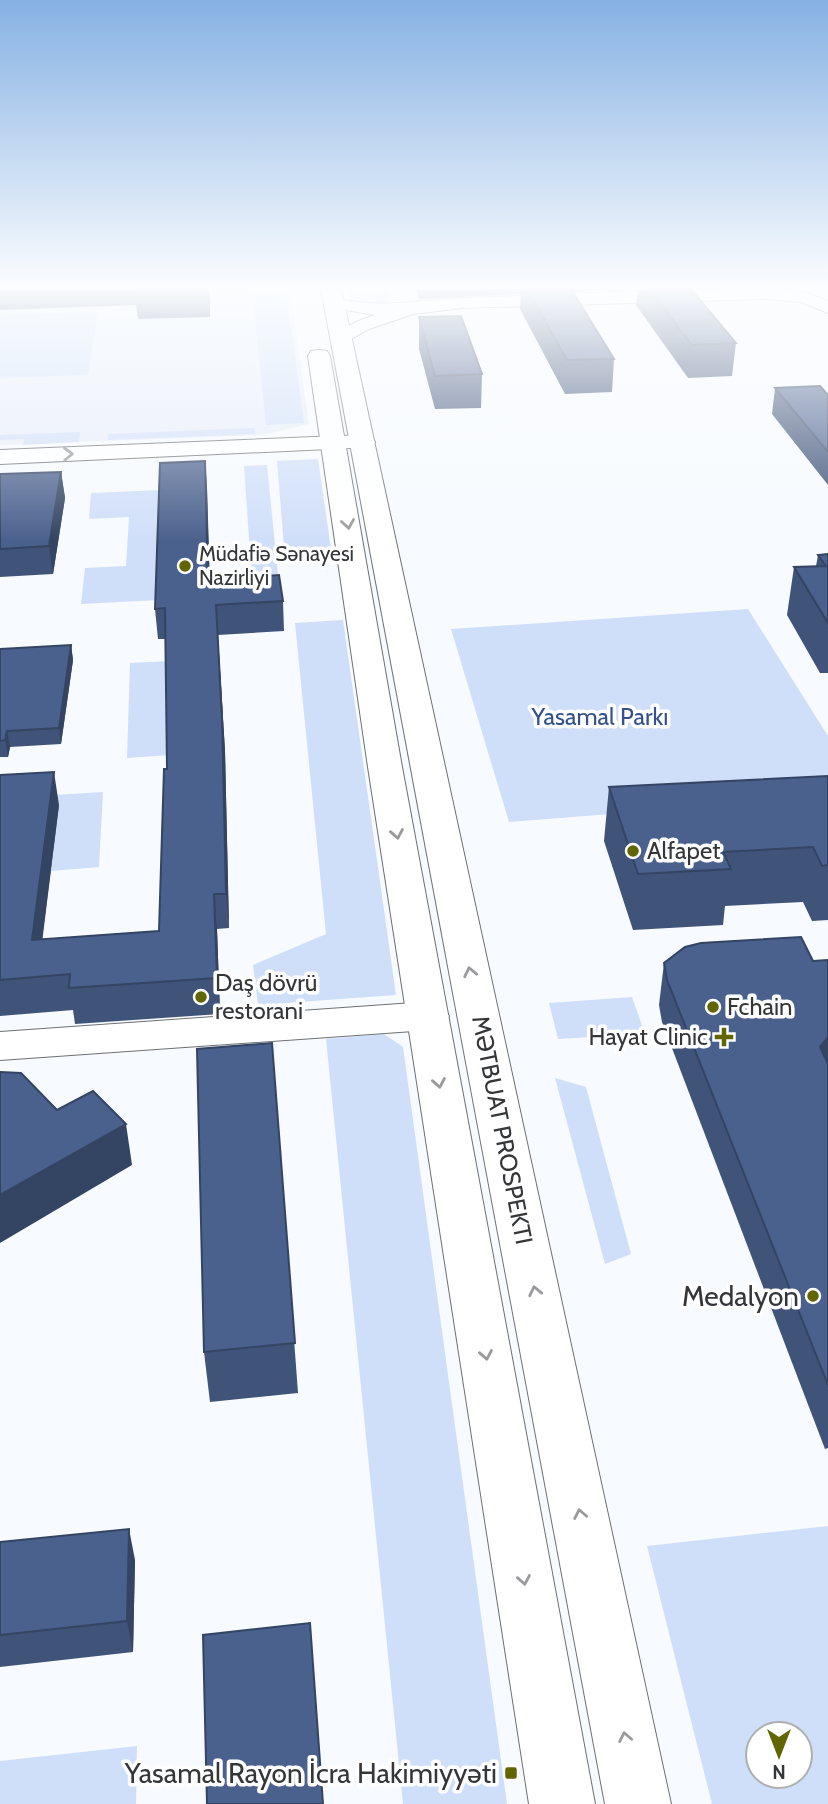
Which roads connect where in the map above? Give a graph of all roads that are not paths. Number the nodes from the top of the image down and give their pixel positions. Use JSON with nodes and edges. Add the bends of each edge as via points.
{"nodes":[{"id":1,"x":326,"y":373,"type":"edge"},
{"id":2,"x":344,"y":373,"type":"edge"},
{"id":3,"x":348,"y":443,"type":"junction"},
{"id":4,"x":0,"y":457,"type":"edge"},
{"id":5,"x":428,"y":1016,"type":"junction"},
{"id":6,"x":0,"y":1046,"type":"edge"},
{"id":7,"x":562,"y":1804,"type":"edge"},
{"id":8,"x":638,"y":1804,"type":"edge"}],
"edges":[{"from":1,"to":3,"type":"main road","name":"MƏTBUAT PROSPEKTI"},
{"from":2,"to":3,"type":"main road","name":"MƏTBUAT PROSPEKTI"},
{"from":4,"to":3,"type":"main road","one_way":true},
{"from":3,"to":5,"type":"main road","name":"MƏTBUAT PROSPEKTI","one_way":true},
{"from":8,"to":3,"type":"main road","name":"MƏTBUAT PROSPEKTI","one_way":true},
{"from":5,"to":6,"type":"main road"},
{"from":5,"to":7,"type":"main road","name":"MƏTBUAT PROSPEKTI","one_way":true}]}
